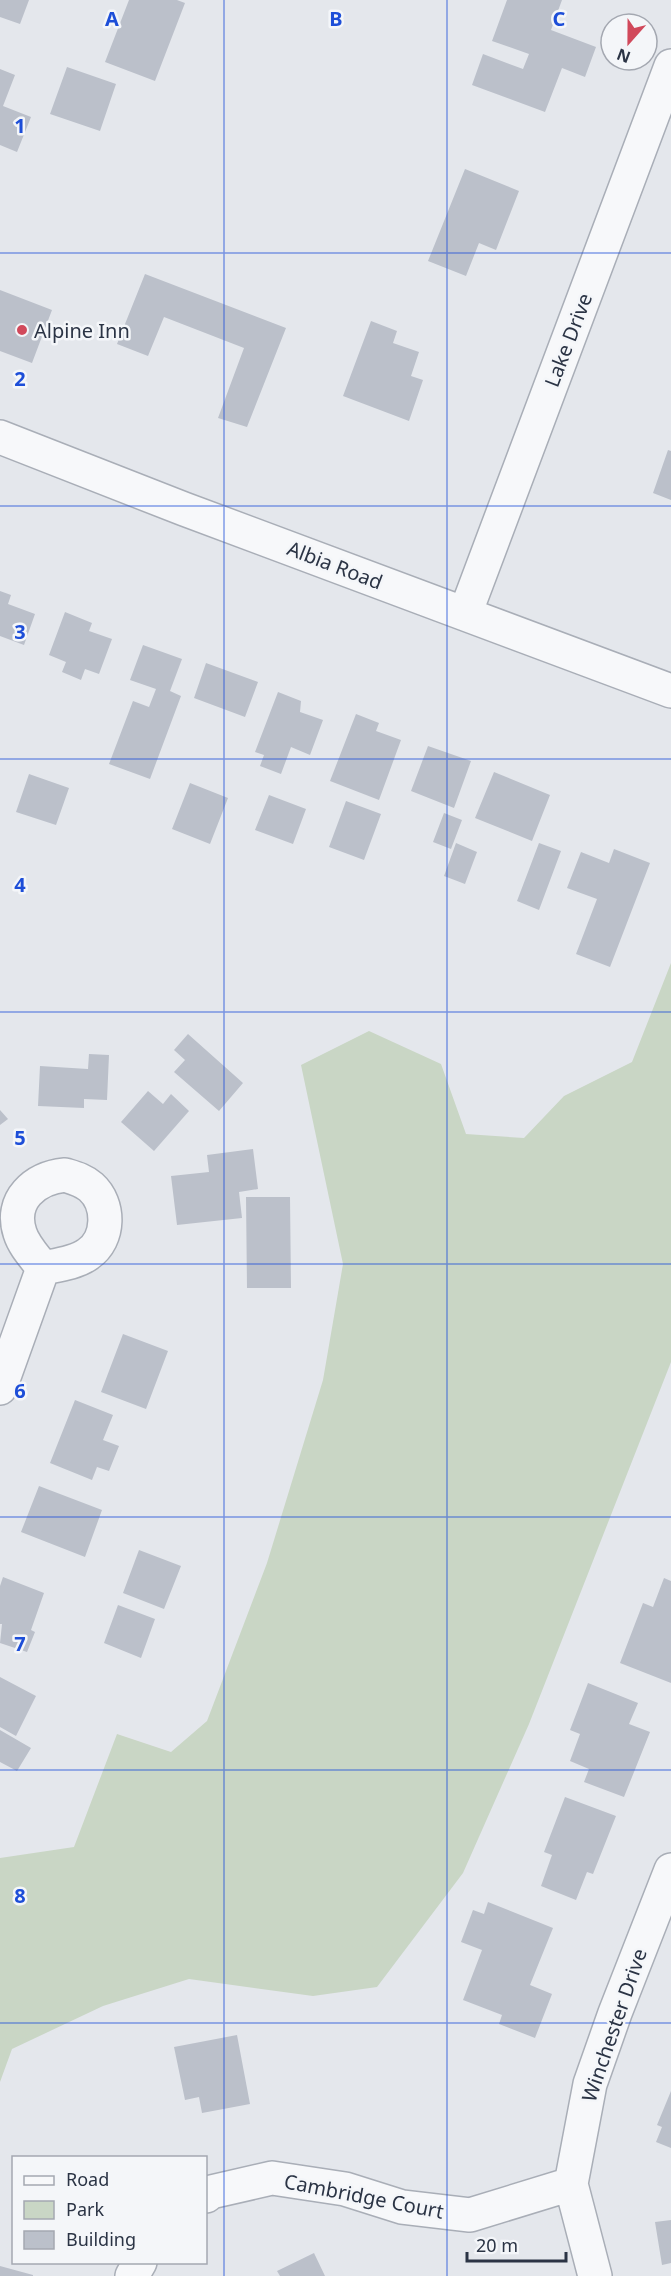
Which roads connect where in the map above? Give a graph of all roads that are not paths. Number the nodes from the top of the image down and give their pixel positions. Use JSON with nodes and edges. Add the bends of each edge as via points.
{"nodes":[{"id":1,"x":671,"y":66,"type":"edge"},
{"id":2,"x":0,"y":437,"type":"edge"},
{"id":3,"x":465,"y":614,"type":"junction"},
{"id":4,"x":671,"y":691,"type":"edge"},
{"id":5,"x":43,"y":1268,"type":"dead end"},
{"id":6,"x":0,"y":1388,"type":"edge"},
{"id":7,"x":671,"y":1870,"type":"edge"},
{"id":8,"x":571,"y":2184,"type":"junction"},
{"id":9,"x":207,"y":2195,"type":"edge"},
{"id":10,"x":595,"y":2276,"type":"edge"}],
"edges":[{"from":1,"to":3,"type":"street","name":"Lake Drive"},
{"from":2,"to":3,"type":"street","name":"Albia Road"},
{"from":3,"to":4,"type":"street","name":"Albia Road"},
{"from":5,"to":6,"type":"street"},
{"from":7,"to":8,"type":"street","name":"Winchester Drive","via":[[590,2084]]},
{"from":8,"to":9,"type":"street","name":"Cambridge Court","via":[[470,2215],[402,2207],[345,2189],[272,2178]]},
{"from":8,"to":10,"type":"street"}]}
